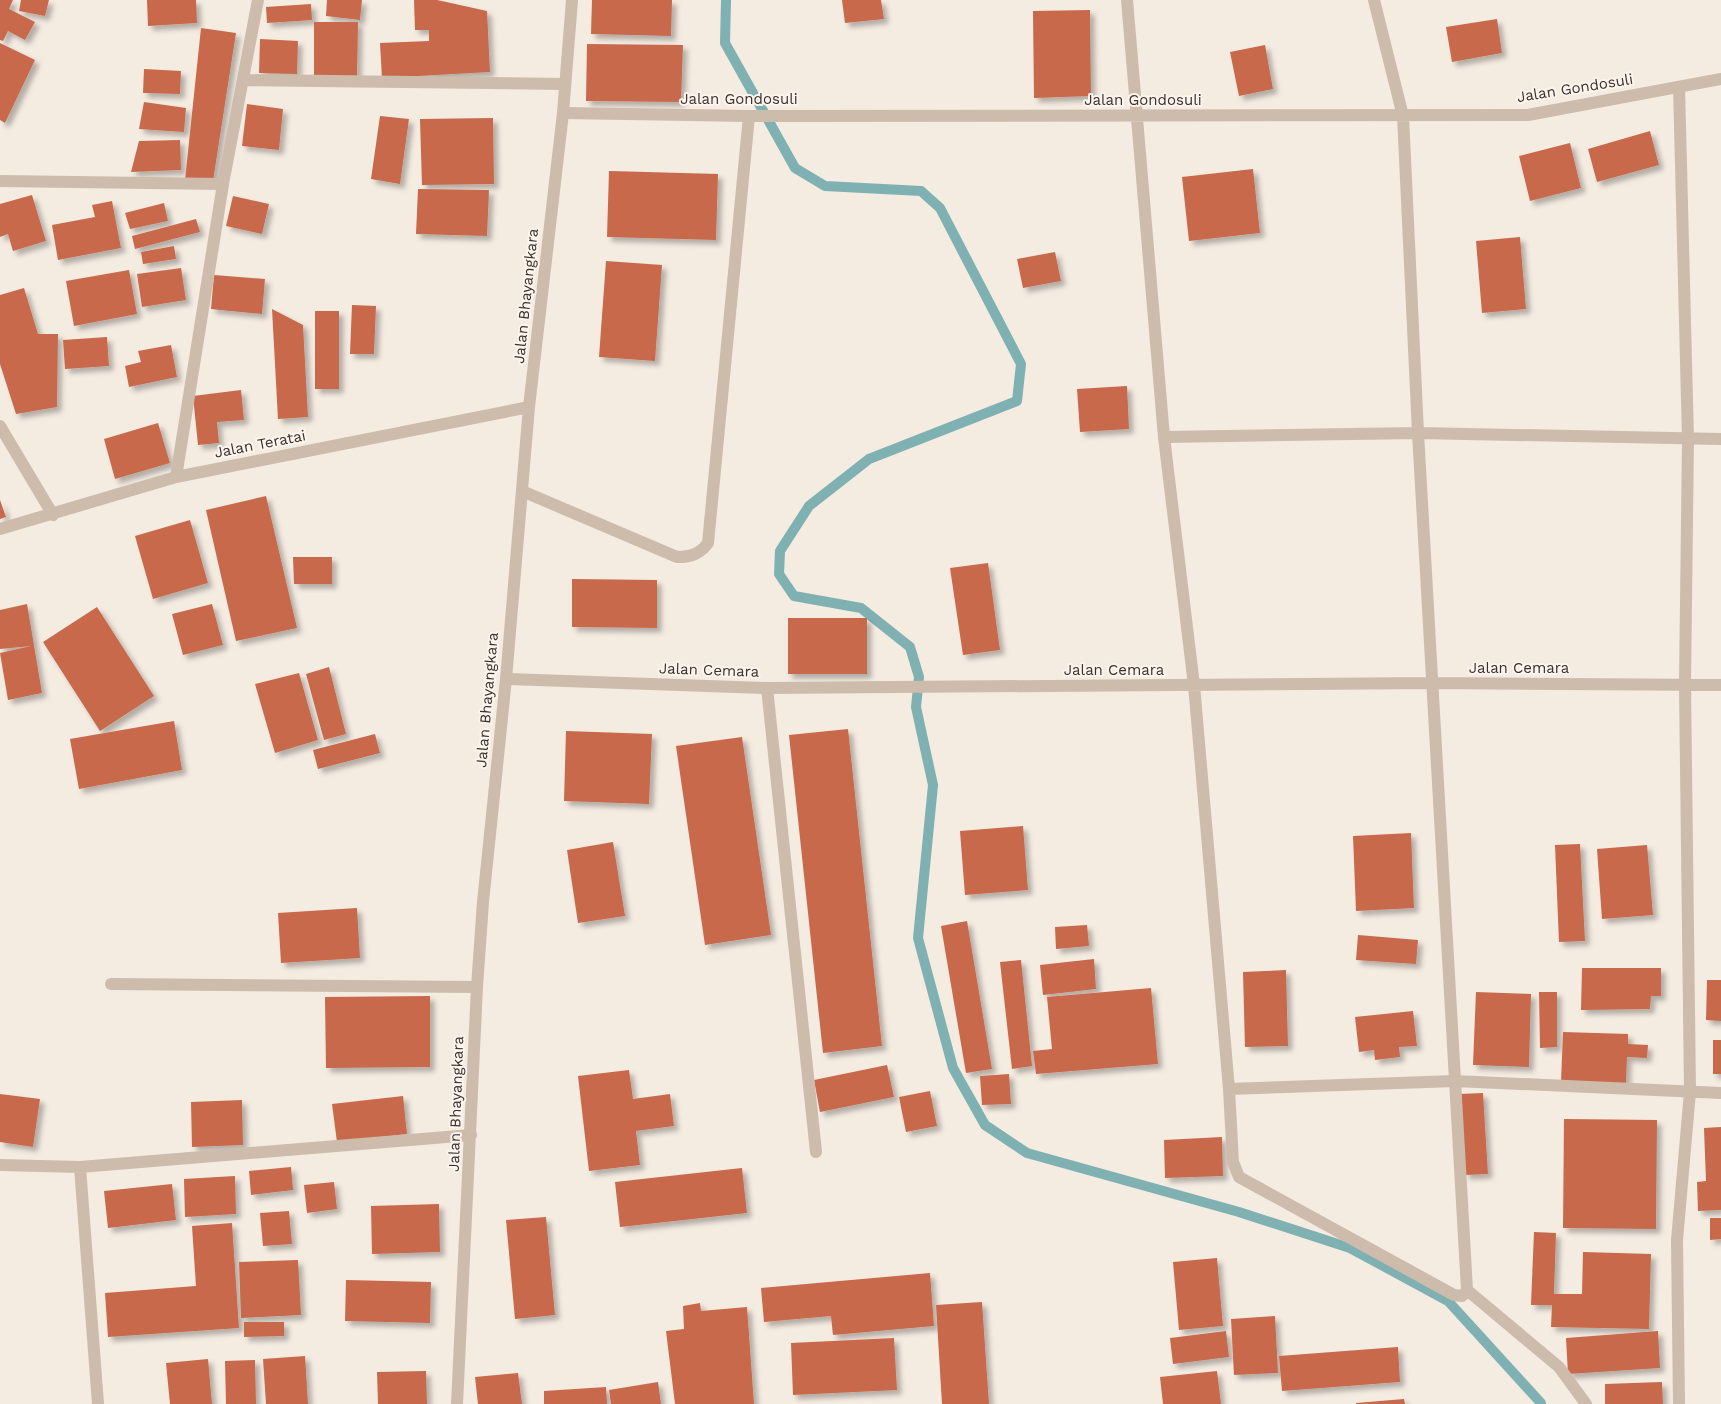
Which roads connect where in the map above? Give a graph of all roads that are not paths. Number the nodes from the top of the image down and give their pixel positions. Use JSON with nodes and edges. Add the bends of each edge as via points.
{"nodes":[{"id":1,"x":258,"y":0,"type":"edge"},
{"id":2,"x":572,"y":0,"type":"edge"},
{"id":3,"x":1127,"y":0,"type":"edge"},
{"id":4,"x":1374,"y":0,"type":"edge"},
{"id":5,"x":1721,"y":79,"type":"edge"},
{"id":6,"x":244,"y":80,"type":"junction"},
{"id":7,"x":565,"y":84,"type":"junction"},
{"id":8,"x":1679,"y":87,"type":"junction"},
{"id":9,"x":562,"y":113,"type":"junction"},
{"id":10,"x":753,"y":116,"type":"junction"},
{"id":11,"x":1138,"y":116,"type":"junction"},
{"id":12,"x":1403,"y":116,"type":"junction"},
{"id":13,"x":0,"y":181,"type":"edge"},
{"id":14,"x":223,"y":184,"type":"junction"},
{"id":15,"x":530,"y":407,"type":"junction"},
{"id":16,"x":0,"y":426,"type":"edge"},
{"id":17,"x":1418,"y":433,"type":"junction"},
{"id":18,"x":1164,"y":437,"type":"junction"},
{"id":19,"x":1688,"y":439,"type":"junction"},
{"id":20,"x":1721,"y":439,"type":"edge"},
{"id":21,"x":176,"y":478,"type":"junction"},
{"id":22,"x":522,"y":491,"type":"junction"},
{"id":23,"x":53,"y":514,"type":"junction"},
{"id":24,"x":0,"y":529,"type":"edge"},
{"id":25,"x":506,"y":679,"type":"junction"},
{"id":26,"x":1432,"y":683,"type":"junction"},
{"id":27,"x":1194,"y":685,"type":"junction"},
{"id":28,"x":1685,"y":685,"type":"junction"},
{"id":29,"x":1721,"y":685,"type":"edge"},
{"id":30,"x":767,"y":688,"type":"junction"},
{"id":31,"x":111,"y":984,"type":"dead end"},
{"id":32,"x":477,"y":987,"type":"junction"},
{"id":33,"x":1455,"y":1081,"type":"junction"},
{"id":34,"x":1229,"y":1089,"type":"junction"},
{"id":35,"x":1690,"y":1092,"type":"junction"},
{"id":36,"x":1721,"y":1093,"type":"edge"},
{"id":37,"x":471,"y":1135,"type":"junction"},
{"id":38,"x":816,"y":1152,"type":"dead end"},
{"id":39,"x":0,"y":1165,"type":"edge"},
{"id":40,"x":80,"y":1167,"type":"junction"},
{"id":41,"x":1467,"y":1290,"type":"junction"},
{"id":42,"x":98,"y":1404,"type":"edge"},
{"id":43,"x":457,"y":1404,"type":"edge"},
{"id":44,"x":1586,"y":1404,"type":"edge"},
{"id":45,"x":1679,"y":1404,"type":"edge"}],
"edges":[{"from":1,"to":6,"type":"street"},
{"from":2,"to":7,"type":"street","name":"Jalan Bhayangkara"},
{"from":3,"to":11,"type":"street"},
{"from":4,"to":12,"type":"street"},
{"from":5,"to":8,"type":"street","name":"Jalan Gondosuli"},
{"from":6,"to":7,"type":"street"},
{"from":6,"to":14,"type":"street"},
{"from":7,"to":9,"type":"street","name":"Jalan Bhayangkara"},
{"from":8,"to":12,"type":"street","name":"Jalan Gondosuli","via":[[1528,115]]},
{"from":8,"to":19,"type":"street"},
{"from":9,"to":10,"type":"street","name":"Jalan Gondosuli"},
{"from":9,"to":15,"type":"street","name":"Jalan Bhayangkara"},
{"from":10,"to":11,"type":"street","name":"Jalan Gondosuli"},
{"from":10,"to":22,"type":"street","via":[[708,543],[703,550],[687,557],[677,557]]},
{"from":11,"to":12,"type":"street","name":"Jalan Gondosuli"},
{"from":11,"to":18,"type":"street"},
{"from":12,"to":17,"type":"street"},
{"from":13,"to":14,"type":"street"},
{"from":14,"to":21,"type":"street"},
{"from":15,"to":21,"type":"street","name":"Jalan Teratai"},
{"from":15,"to":22,"type":"street","name":"Jalan Bhayangkara"},
{"from":16,"to":23,"type":"street"},
{"from":17,"to":18,"type":"street"},
{"from":17,"to":19,"type":"street"},
{"from":17,"to":26,"type":"street"},
{"from":18,"to":27,"type":"street"},
{"from":19,"to":20,"type":"street"},
{"from":19,"to":28,"type":"street"},
{"from":21,"to":23,"type":"street","name":"Jalan Teratai"},
{"from":22,"to":25,"type":"street","name":"Jalan Bhayangkara"},
{"from":23,"to":24,"type":"street","name":"Jalan Teratai"},
{"from":25,"to":30,"type":"street","name":"Jalan Cemara"},
{"from":25,"to":32,"type":"street","name":"Jalan Bhayangkara"},
{"from":26,"to":27,"type":"street","name":"Jalan Cemara"},
{"from":26,"to":28,"type":"street","name":"Jalan Cemara"},
{"from":26,"to":33,"type":"street"},
{"from":27,"to":30,"type":"street","name":"Jalan Cemara"},
{"from":27,"to":34,"type":"street"},
{"from":28,"to":29,"type":"street","name":"Jalan Cemara"},
{"from":28,"to":35,"type":"street"},
{"from":30,"to":38,"type":"street"},
{"from":31,"to":32,"type":"street"},
{"from":32,"to":37,"type":"street","name":"Jalan Bhayangkara"},
{"from":33,"to":34,"type":"street"},
{"from":33,"to":35,"type":"street"},
{"from":33,"to":41,"type":"street"},
{"from":34,"to":41,"type":"street","via":[[1234,1162],[1240,1177],[1454,1295],[1462,1296]]},
{"from":35,"to":36,"type":"street"},
{"from":35,"to":45,"type":"street","via":[[1677,1240]]},
{"from":37,"to":40,"type":"street"},
{"from":37,"to":43,"type":"street","name":"Jalan Bhayangkara"},
{"from":39,"to":40,"type":"street"},
{"from":40,"to":42,"type":"street"},
{"from":41,"to":44,"type":"street","via":[[1558,1367]]}]}
